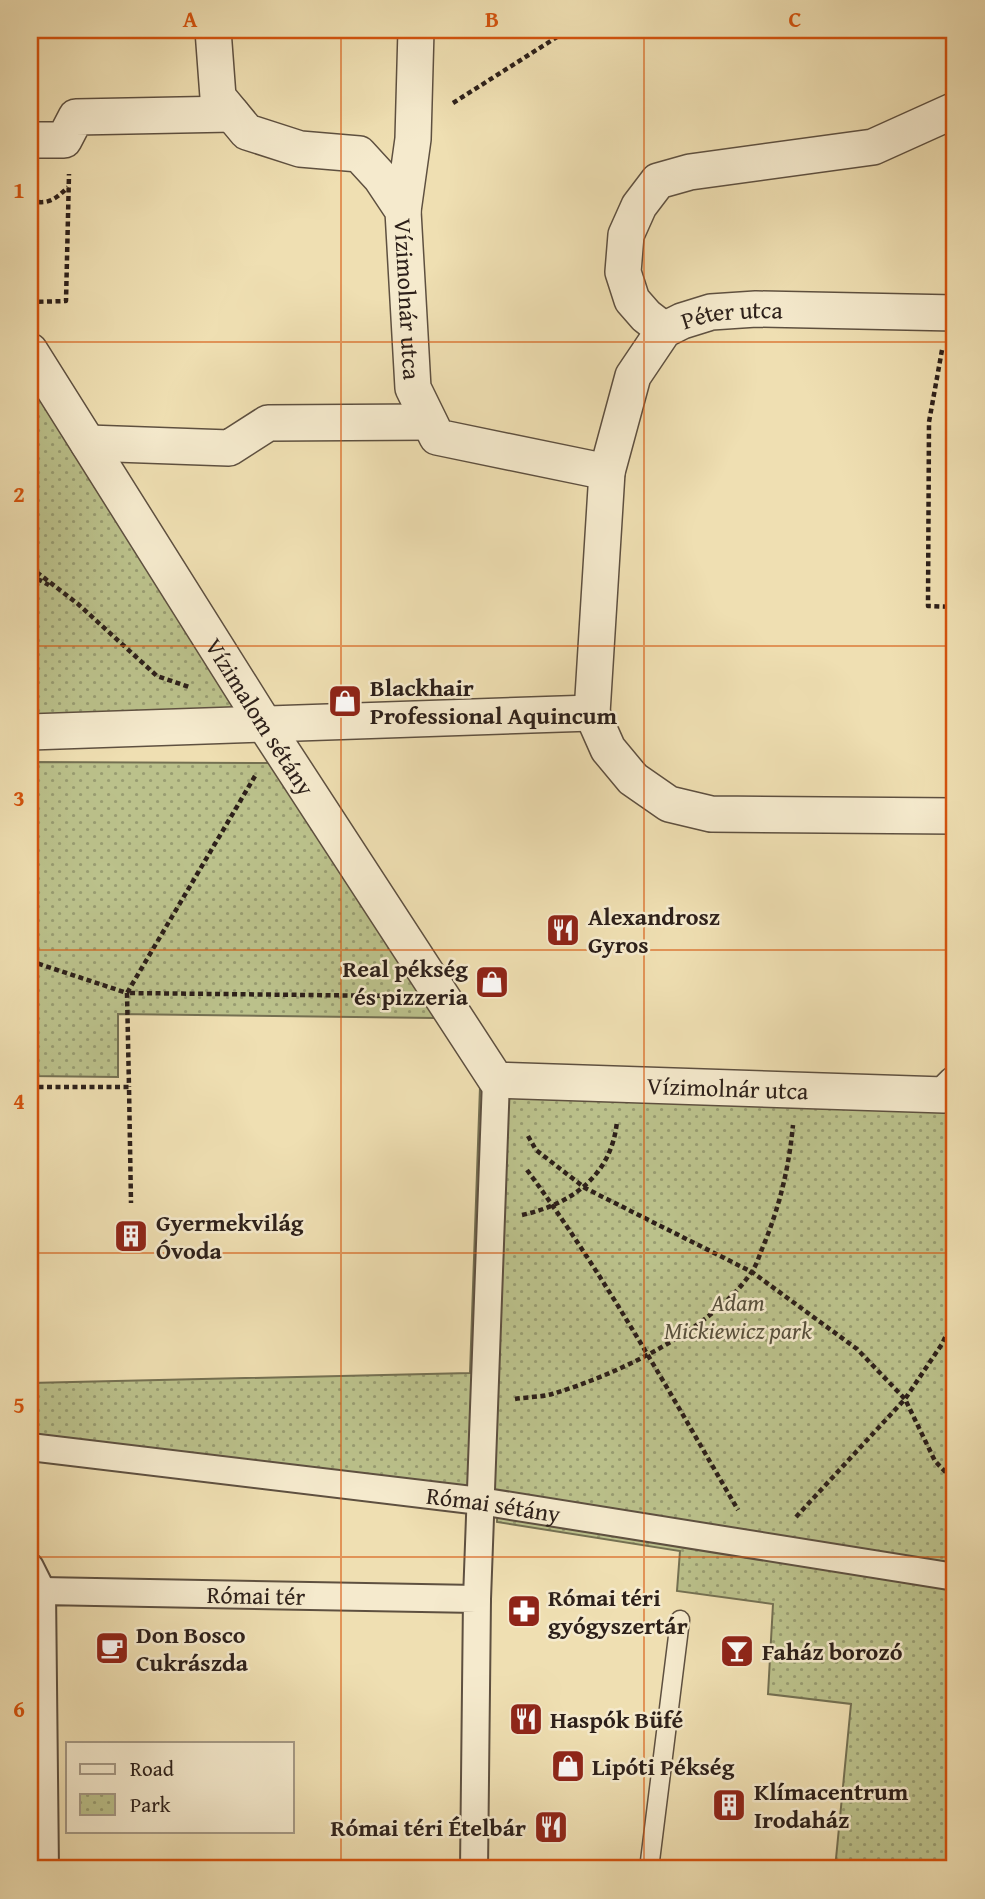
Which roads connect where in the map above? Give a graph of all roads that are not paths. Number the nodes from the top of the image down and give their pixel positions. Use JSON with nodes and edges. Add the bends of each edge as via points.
{"nodes":[{"id":1,"x":213,"y":30,"type":"edge"},
{"id":2,"x":416,"y":30,"type":"edge"},
{"id":3,"x":955,"y":110,"type":"edge"},
{"id":4,"x":232,"y":114,"type":"junction"},
{"id":5,"x":30,"y":140,"type":"edge"},
{"id":6,"x":403,"y":211,"type":"junction"},
{"id":7,"x":950,"y":326,"type":"edge"},
{"id":8,"x":664,"y":330,"type":"junction"},
{"id":9,"x":30,"y":351,"type":"edge"},
{"id":10,"x":429,"y":422,"type":"junction"},
{"id":11,"x":88,"y":443,"type":"junction"},
{"id":12,"x":607,"y":472,"type":"junction"},
{"id":13,"x":592,"y":713,"type":"junction"},
{"id":14,"x":30,"y":732,"type":"edge"},
{"id":15,"x":271,"y":734,"type":"junction"},
{"id":16,"x":955,"y":816,"type":"edge"},
{"id":17,"x":496,"y":1080,"type":"junction"},
{"id":18,"x":955,"y":1084,"type":"edge"},
{"id":19,"x":30,"y":1447,"type":"edge"},
{"id":20,"x":480,"y":1501,"type":"junction"},
{"id":21,"x":30,"y":1567,"type":"edge"},
{"id":22,"x":955,"y":1577,"type":"edge"},
{"id":23,"x":42,"y":1591,"type":"junction"},
{"id":24,"x":477,"y":1599,"type":"junction"},
{"id":25,"x":680,"y":1620,"type":"dead end"},
{"id":26,"x":37,"y":1727,"type":"edge"},
{"id":27,"x":46,"y":1869,"type":"edge"},
{"id":28,"x":474,"y":1869,"type":"edge"},
{"id":29,"x":649,"y":1869,"type":"edge"}],
"edges":[{"from":1,"to":4,"type":"street","name":"Vízimolnár utca","via":[[218,97]]},
{"from":2,"to":6,"type":"street","via":[[414,128]]},
{"from":3,"to":8,"type":"street","via":[[873,147],[690,172],[658,181],[639,205],[626,234],[623,272],[632,300]]},
{"from":4,"to":5,"type":"street","via":[[76,117],[64,140]]},
{"from":4,"to":6,"type":"street","name":"Vízimolnár utca","via":[[247,132],[300,149],[359,154]]},
{"from":6,"to":10,"type":"street","name":"Vízimolnár utca","via":[[413,388]]},
{"from":7,"to":8,"type":"street","name":"Péter utca","via":[[756,309],[710,312]]},
{"from":8,"to":12,"type":"street","name":"Péter utca","via":[[633,376]]},
{"from":9,"to":11,"type":"street","name":"Vízimalom sétány"},
{"from":10,"to":11,"type":"street","via":[[268,423],[229,448]]},
{"from":10,"to":12,"type":"street","name":"Vízimolnár utca","via":[[437,437]]},
{"from":11,"to":15,"type":"street","name":"Vízimalom sétány"},
{"from":12,"to":13,"type":"street"},
{"from":13,"to":15,"type":"street"},
{"from":13,"to":16,"type":"street","via":[[608,749],[633,779],[669,804],[711,814]]},
{"from":14,"to":15,"type":"street"},
{"from":15,"to":17,"type":"street","name":"Vízimalom sétány"},
{"from":17,"to":18,"type":"street","name":"Vízimolnár utca","via":[[944,1095]]},
{"from":17,"to":20,"type":"street"},
{"from":19,"to":20,"type":"street","name":"Római sétány"},
{"from":20,"to":22,"type":"street","name":"Római sétány"},
{"from":20,"to":24,"type":"street"},
{"from":21,"to":23,"type":"street"},
{"from":23,"to":24,"type":"street","name":"Római tér"},
{"from":23,"to":26,"type":"street"},
{"from":24,"to":28,"type":"street"},
{"from":25,"to":29,"type":"lane"},
{"from":26,"to":27,"type":"street"}]}
